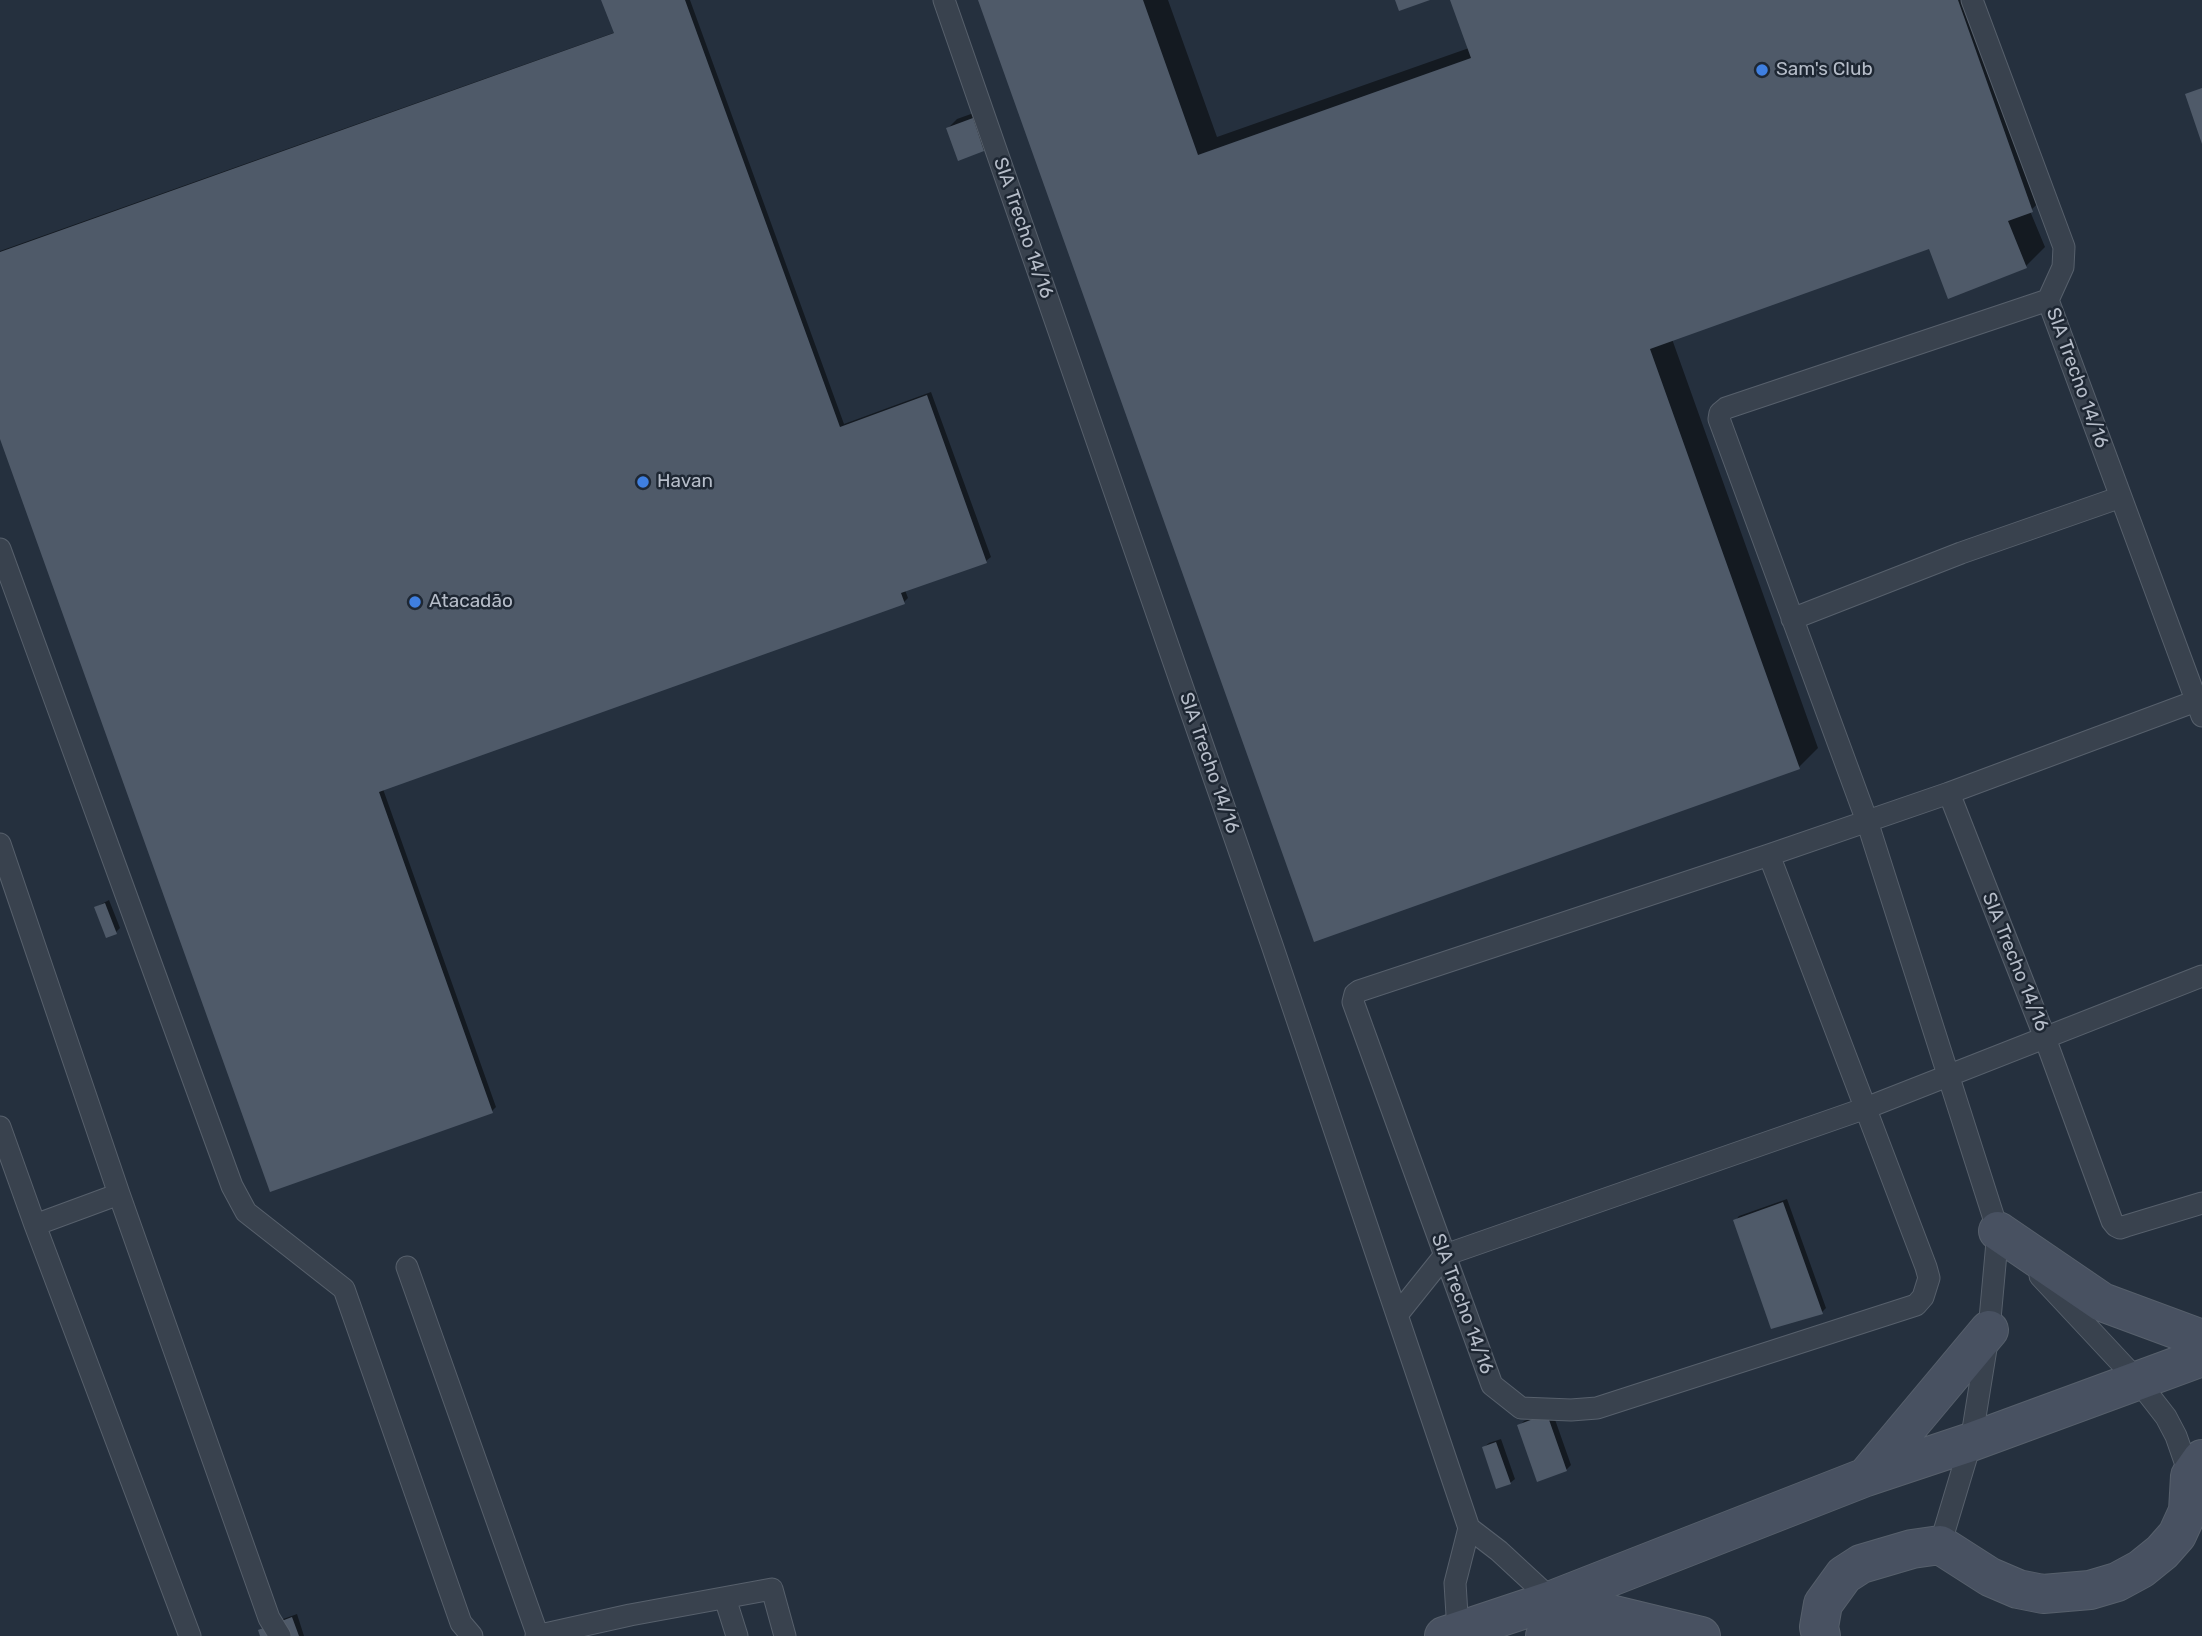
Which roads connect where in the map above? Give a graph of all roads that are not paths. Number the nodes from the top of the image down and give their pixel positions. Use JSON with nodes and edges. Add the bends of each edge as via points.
{"nodes":[{"id":1,"x":944,"y":0,"type":"edge"},
{"id":2,"x":1972,"y":0,"type":"edge"},
{"id":3,"x":2048,"y":300,"type":"junction"},
{"id":4,"x":2121,"y":497,"type":"junction"},
{"id":5,"x":0,"y":549,"type":"edge"},
{"id":6,"x":1793,"y":619,"type":"junction"},
{"id":7,"x":2199,"y":708,"type":"edge"},
{"id":8,"x":1949,"y":793,"type":"junction"},
{"id":9,"x":1867,"y":821,"type":"junction"},
{"id":10,"x":0,"y":844,"type":"edge"},
{"id":11,"x":1769,"y":855,"type":"junction"},
{"id":12,"x":2202,"y":976,"type":"edge"},
{"id":13,"x":2045,"y":1038,"type":"junction"},
{"id":14,"x":1948,"y":1076,"type":"junction"},
{"id":15,"x":1866,"y":1108,"type":"junction"},
{"id":16,"x":0,"y":1127,"type":"edge"},
{"id":17,"x":120,"y":1194,"type":"junction"},
{"id":18,"x":2202,"y":1203,"type":"edge"},
{"id":19,"x":35,"y":1225,"type":"junction"},
{"id":20,"x":1998,"y":1231,"type":"junction"},
{"id":21,"x":1444,"y":1255,"type":"junction"},
{"id":22,"x":407,"y":1268,"type":"dead end"},
{"id":23,"x":1398,"y":1315,"type":"junction"},
{"id":24,"x":1989,"y":1330,"type":"junction"},
{"id":25,"x":2202,"y":1339,"type":"edge"},
{"id":26,"x":2202,"y":1357,"type":"edge"},
{"id":27,"x":2138,"y":1381,"type":"junction"},
{"id":28,"x":1971,"y":1442,"type":"junction"},
{"id":29,"x":2196,"y":1467,"type":"edge"},
{"id":30,"x":1866,"y":1477,"type":"junction"},
{"id":31,"x":1469,"y":1528,"type":"junction"},
{"id":32,"x":1940,"y":1545,"type":"junction"},
{"id":33,"x":725,"y":1598,"type":"junction"},
{"id":34,"x":1552,"y":1600,"type":"junction"},
{"id":35,"x":1451,"y":1633,"type":"edge"},
{"id":36,"x":190,"y":1636,"type":"edge"},
{"id":37,"x":280,"y":1636,"type":"edge"},
{"id":38,"x":472,"y":1636,"type":"edge"},
{"id":39,"x":537,"y":1636,"type":"edge"},
{"id":40,"x":737,"y":1636,"type":"edge"},
{"id":41,"x":785,"y":1636,"type":"edge"},
{"id":42,"x":1545,"y":1636,"type":"edge"},
{"id":43,"x":1632,"y":1636,"type":"edge"},
{"id":44,"x":1701,"y":1636,"type":"edge"},
{"id":45,"x":1821,"y":1636,"type":"edge"}],
"edges":[{"from":1,"to":23,"type":"lane","name":"SIA Trecho 14/16"},
{"from":2,"to":3,"type":"lane","name":"SIA Trecho 14/16","via":[[2064,247],[2063,267]]},
{"from":3,"to":4,"type":"lane","name":"SIA Trecho 14/16"},
{"from":3,"to":6,"type":"lane","via":[[1720,413]]},
{"from":4,"to":6,"type":"lane"},
{"from":4,"to":7,"type":"lane","name":"SIA Trecho 14/16"},
{"from":5,"to":38,"type":"lane","via":[[232,1186],[246,1212],[344,1289],[461,1623]]},
{"from":6,"to":9,"type":"lane"},
{"from":7,"to":8,"type":"lane"},
{"from":8,"to":9,"type":"lane","name":"SIA Trecho 14/16"},
{"from":8,"to":13,"type":"lane","name":"SIA Trecho 14/16"},
{"from":9,"to":11,"type":"lane","name":"SIA Trecho 14/16"},
{"from":9,"to":14,"type":"lane"},
{"from":10,"to":17,"type":"lane"},
{"from":11,"to":15,"type":"lane","name":"SIA Trecho 14/16"},
{"from":11,"to":21,"type":"lane","name":"SIA Trecho 14/16","via":[[1355,994],[1353,1002]]},
{"from":12,"to":13,"type":"lane"},
{"from":13,"to":14,"type":"lane"},
{"from":13,"to":18,"type":"lane","name":"SIA Trecho 14/16","via":[[2116,1226]]},
{"from":14,"to":15,"type":"lane"},
{"from":14,"to":20,"type":"lane"},
{"from":15,"to":21,"type":"lane"},
{"from":15,"to":21,"type":"lane","name":"SIA Trecho 14/16","via":[[1926,1266],[1929,1278],[1916,1306],[1597,1408],[1521,1408],[1492,1385]]},
{"from":16,"to":19,"type":"lane"},
{"from":17,"to":19,"type":"lane"},
{"from":17,"to":37,"type":"lane","via":[[269,1618]]},
{"from":19,"to":36,"type":"lane"},
{"from":20,"to":24,"type":"lane"},
{"from":20,"to":25,"type":"main road","via":[[2102,1303]]},
{"from":20,"to":27,"type":"lane"},
{"from":21,"to":23,"type":"lane"},
{"from":22,"to":39,"type":"lane"},
{"from":23,"to":31,"type":"lane","name":"SIA Trecho 14/16"},
{"from":24,"to":28,"type":"lane"},
{"from":24,"to":30,"type":"main road"},
{"from":26,"to":27,"type":"main road"},
{"from":27,"to":28,"type":"main road"},
{"from":27,"to":29,"type":"lane"},
{"from":28,"to":30,"type":"main road"},
{"from":28,"to":32,"type":"lane"},
{"from":29,"to":32,"type":"main road","via":[[2188,1511],[2177,1535],[2141,1569],[2117,1582],[2090,1590],[2043,1594],[2018,1589]]},
{"from":30,"to":34,"type":"main road"},
{"from":31,"to":34,"type":"lane"},
{"from":31,"to":35,"type":"lane","via":[[1455,1583]]},
{"from":32,"to":45,"type":"main road","via":[[1861,1564],[1844,1576],[1823,1604]]},
{"from":33,"to":39,"type":"lane"},
{"from":33,"to":40,"type":"lane"},
{"from":33,"to":41,"type":"lane","via":[[772,1589]]},
{"from":34,"to":35,"type":"main road"},
{"from":34,"to":44,"type":"main road"},
{"from":42,"to":43,"type":"main road","via":[[1599,1629]]}]}
